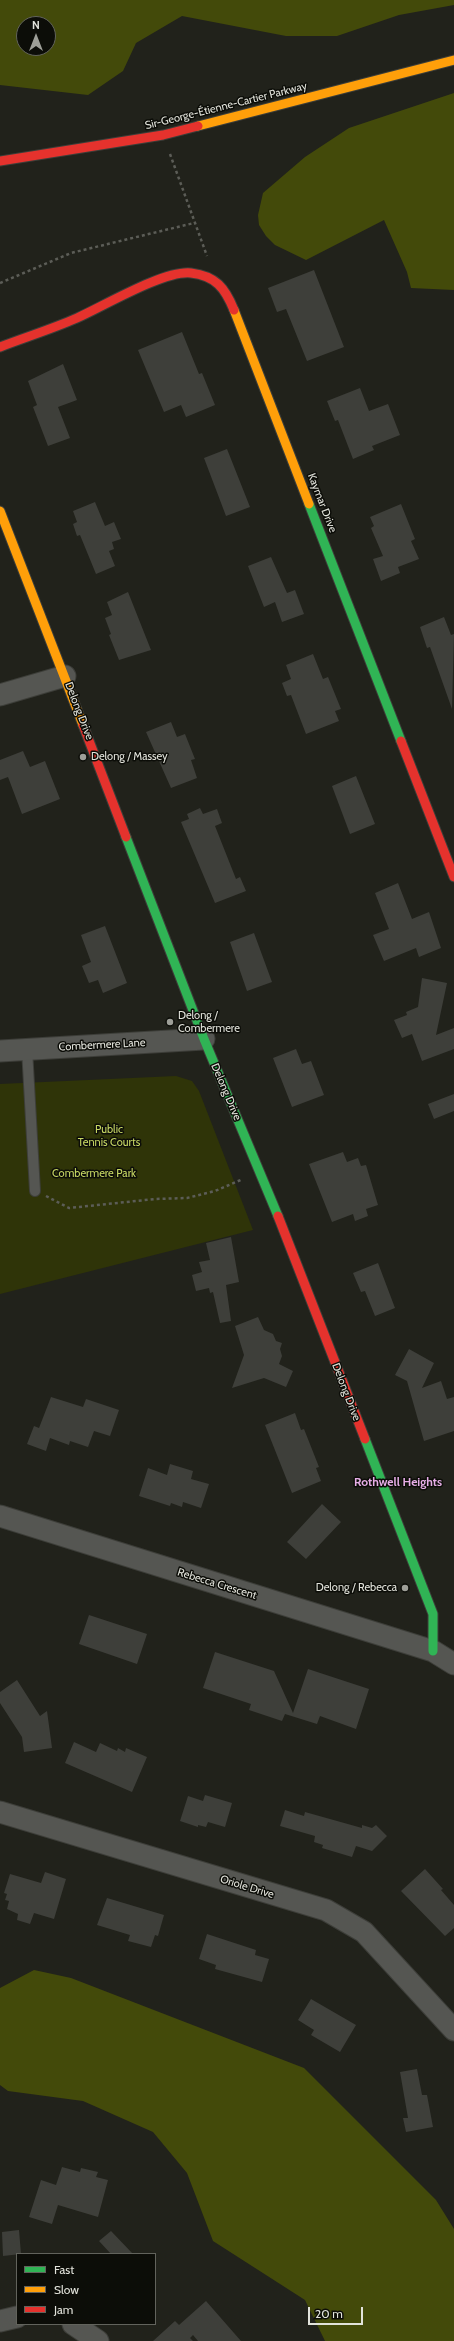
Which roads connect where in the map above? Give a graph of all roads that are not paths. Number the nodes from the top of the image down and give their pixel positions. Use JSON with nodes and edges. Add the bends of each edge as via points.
{"nodes":[{"id":1,"x":454,"y":60,"type":"edge"},
{"id":2,"x":0,"y":161,"type":"edge"},
{"id":3,"x":0,"y":347,"type":"edge"},
{"id":4,"x":0,"y":511,"type":"edge"},
{"id":5,"x":65,"y":676,"type":"junction"},
{"id":6,"x":0,"y":695,"type":"edge"},
{"id":7,"x":454,"y":877,"type":"edge"},
{"id":8,"x":204,"y":1039,"type":"junction"},
{"id":9,"x":27,"y":1049,"type":"junction"},
{"id":10,"x":0,"y":1051,"type":"edge"},
{"id":11,"x":35,"y":1191,"type":"road end"},
{"id":12,"x":0,"y":1516,"type":"edge"},
{"id":13,"x":433,"y":1651,"type":"junction"},
{"id":14,"x":454,"y":1664,"type":"edge"},
{"id":15,"x":0,"y":1812,"type":"edge"},
{"id":16,"x":454,"y":2030,"type":"edge"},
{"id":17,"x":16,"y":2317,"type":"edge"},
{"id":18,"x":0,"y":2321,"type":"edge"},
{"id":19,"x":74,"y":2325,"type":"edge"},
{"id":20,"x":98,"y":2341,"type":"edge"}],
"edges":[{"from":1,"to":2,"type":"street","name":"Sir-George-Étienne-Cartier Parkway","via":[[163,135]]},
{"from":3,"to":7,"type":"street","name":"Kaymar Drive","via":[[77,318],[168,276],[190,273],[215,280],[227,293]]},
{"from":4,"to":5,"type":"street","name":"Delong Drive"},
{"from":5,"to":6,"type":"street"},
{"from":5,"to":8,"type":"street","name":"Delong Drive"},
{"from":8,"to":9,"type":"street","name":"Combermere Lane"},
{"from":8,"to":13,"type":"street","name":"Delong Drive","via":[[260,1171],[433,1614]]},
{"from":9,"to":10,"type":"street","name":"Combermere Lane"},
{"from":9,"to":11,"type":"lane"},
{"from":12,"to":13,"type":"street","name":"Rebecca Crescent"},
{"from":13,"to":14,"type":"street"},
{"from":15,"to":16,"type":"street","name":"Oriole Drive","via":[[326,1910],[364,1932]]},
{"from":17,"to":18,"type":"street"},
{"from":19,"to":20,"type":"street"}]}
